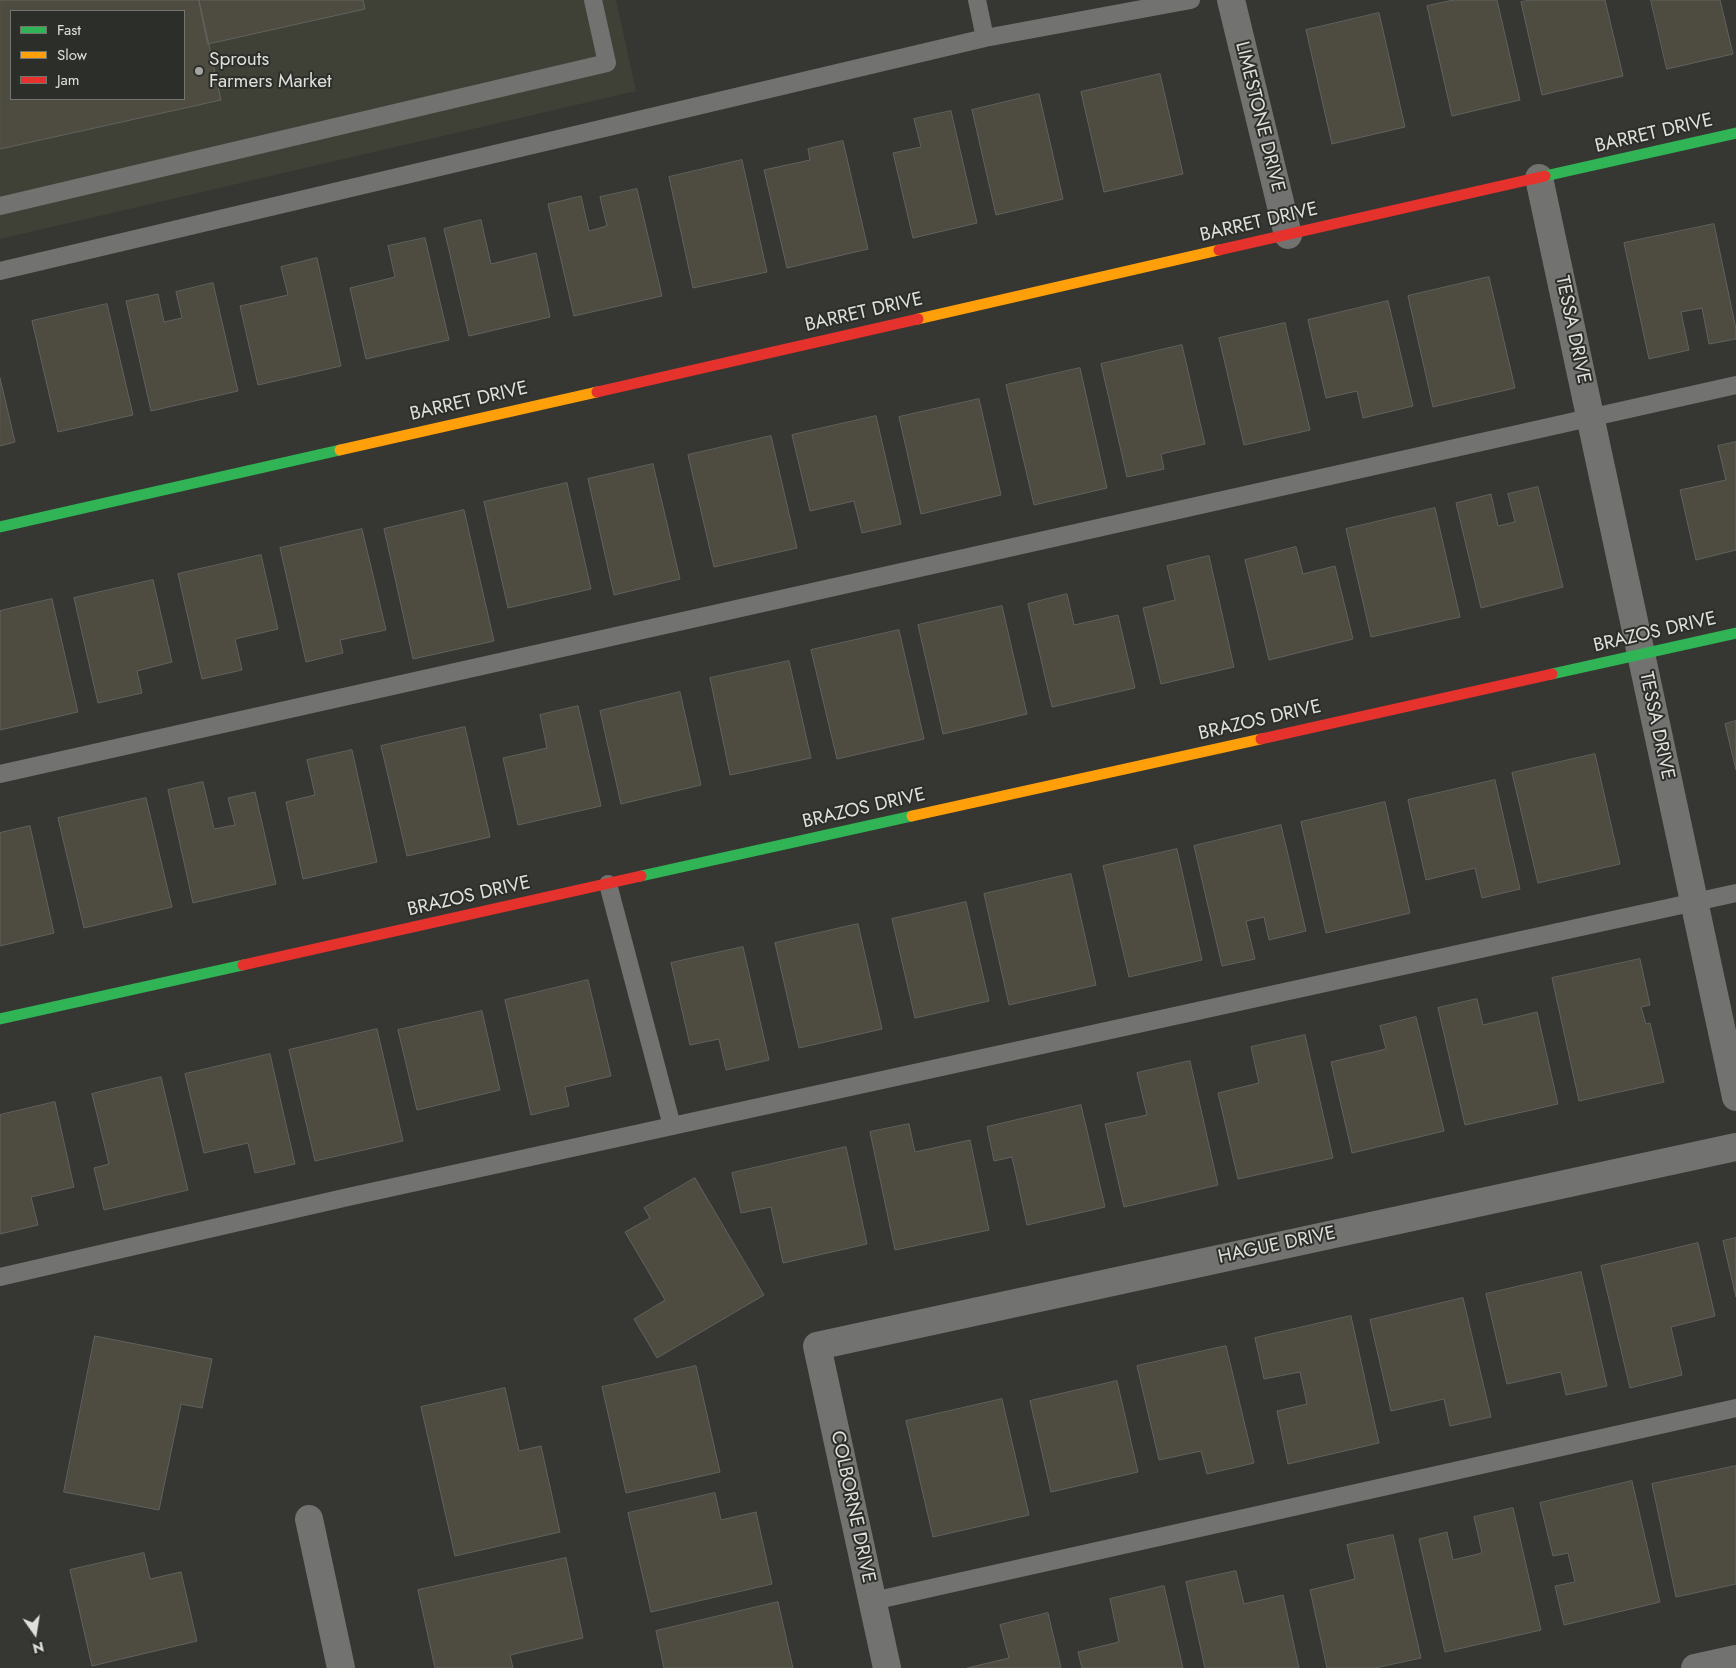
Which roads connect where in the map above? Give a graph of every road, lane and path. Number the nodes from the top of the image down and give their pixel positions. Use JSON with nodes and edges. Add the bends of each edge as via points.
{"nodes":[{"id":1,"x":593,"y":0,"type":"edge"},
{"id":2,"x":977,"y":0,"type":"edge"},
{"id":3,"x":1191,"y":0,"type":"edge"},
{"id":4,"x":1231,"y":0,"type":"edge"},
{"id":5,"x":985,"y":38,"type":"junction"},
{"id":6,"x":1736,"y":134,"type":"edge"},
{"id":7,"x":1539,"y":178,"type":"junction"},
{"id":8,"x":0,"y":206,"type":"edge"},
{"id":9,"x":1288,"y":235,"type":"junction"},
{"id":10,"x":0,"y":271,"type":"edge"},
{"id":11,"x":1736,"y":385,"type":"edge"},
{"id":12,"x":1591,"y":418,"type":"junction"},
{"id":13,"x":0,"y":527,"type":"edge"},
{"id":14,"x":1736,"y":633,"type":"edge"},
{"id":15,"x":1641,"y":654,"type":"junction"},
{"id":16,"x":0,"y":774,"type":"edge"},
{"id":17,"x":608,"y":884,"type":"junction"},
{"id":18,"x":1736,"y":893,"type":"edge"},
{"id":19,"x":1694,"y":901,"type":"junction"},
{"id":20,"x":0,"y":1019,"type":"edge"},
{"id":21,"x":1736,"y":1098,"type":"edge"},
{"id":22,"x":672,"y":1126,"type":"junction"},
{"id":23,"x":1736,"y":1147,"type":"edge"},
{"id":24,"x":0,"y":1277,"type":"edge"},
{"id":25,"x":817,"y":1346,"type":"joint"},
{"id":26,"x":1736,"y":1408,"type":"edge"},
{"id":27,"x":309,"y":1519,"type":"dead end"},
{"id":28,"x":873,"y":1601,"type":"junction"},
{"id":29,"x":1736,"y":1659,"type":"edge"},
{"id":30,"x":341,"y":1668,"type":"edge"},
{"id":31,"x":887,"y":1668,"type":"edge"},
{"id":32,"x":1694,"y":1668,"type":"edge"}],
"edges":[{"from":1,"to":8,"type":"lane","via":[[607,63]]},
{"from":2,"to":5,"type":"lane"},
{"from":3,"to":5,"type":"lane"},
{"from":4,"to":9,"type":"street","name":"LIMESTONE DRIVE"},
{"from":5,"to":10,"type":"lane"},
{"from":6,"to":7,"type":"street","name":"BARRET DRIVE"},
{"from":7,"to":9,"type":"street","name":"BARRET DRIVE"},
{"from":7,"to":12,"type":"street","name":"TESSA DRIVE"},
{"from":9,"to":13,"type":"street","name":"BARRET DRIVE"},
{"from":11,"to":12,"type":"lane"},
{"from":12,"to":15,"type":"street","name":"TESSA DRIVE"},
{"from":12,"to":16,"type":"lane"},
{"from":14,"to":15,"type":"street","name":"BRAZOS DRIVE"},
{"from":15,"to":17,"type":"street","name":"BRAZOS DRIVE"},
{"from":15,"to":19,"type":"street","name":"TESSA DRIVE"},
{"from":17,"to":20,"type":"street","name":"BRAZOS DRIVE"},
{"from":17,"to":22,"type":"lane"},
{"from":18,"to":19,"type":"lane"},
{"from":19,"to":21,"type":"street","name":"TESSA DRIVE"},
{"from":19,"to":22,"type":"lane"},
{"from":22,"to":24,"type":"lane"},
{"from":23,"to":25,"type":"street","name":"HAGUE DRIVE"},
{"from":25,"to":28,"type":"street","name":"COLBORNE DRIVE"},
{"from":26,"to":28,"type":"lane"},
{"from":27,"to":30,"type":"street"},
{"from":28,"to":31,"type":"street","name":"COLBORNE DRIVE"},
{"from":29,"to":32,"type":"street"}]}
